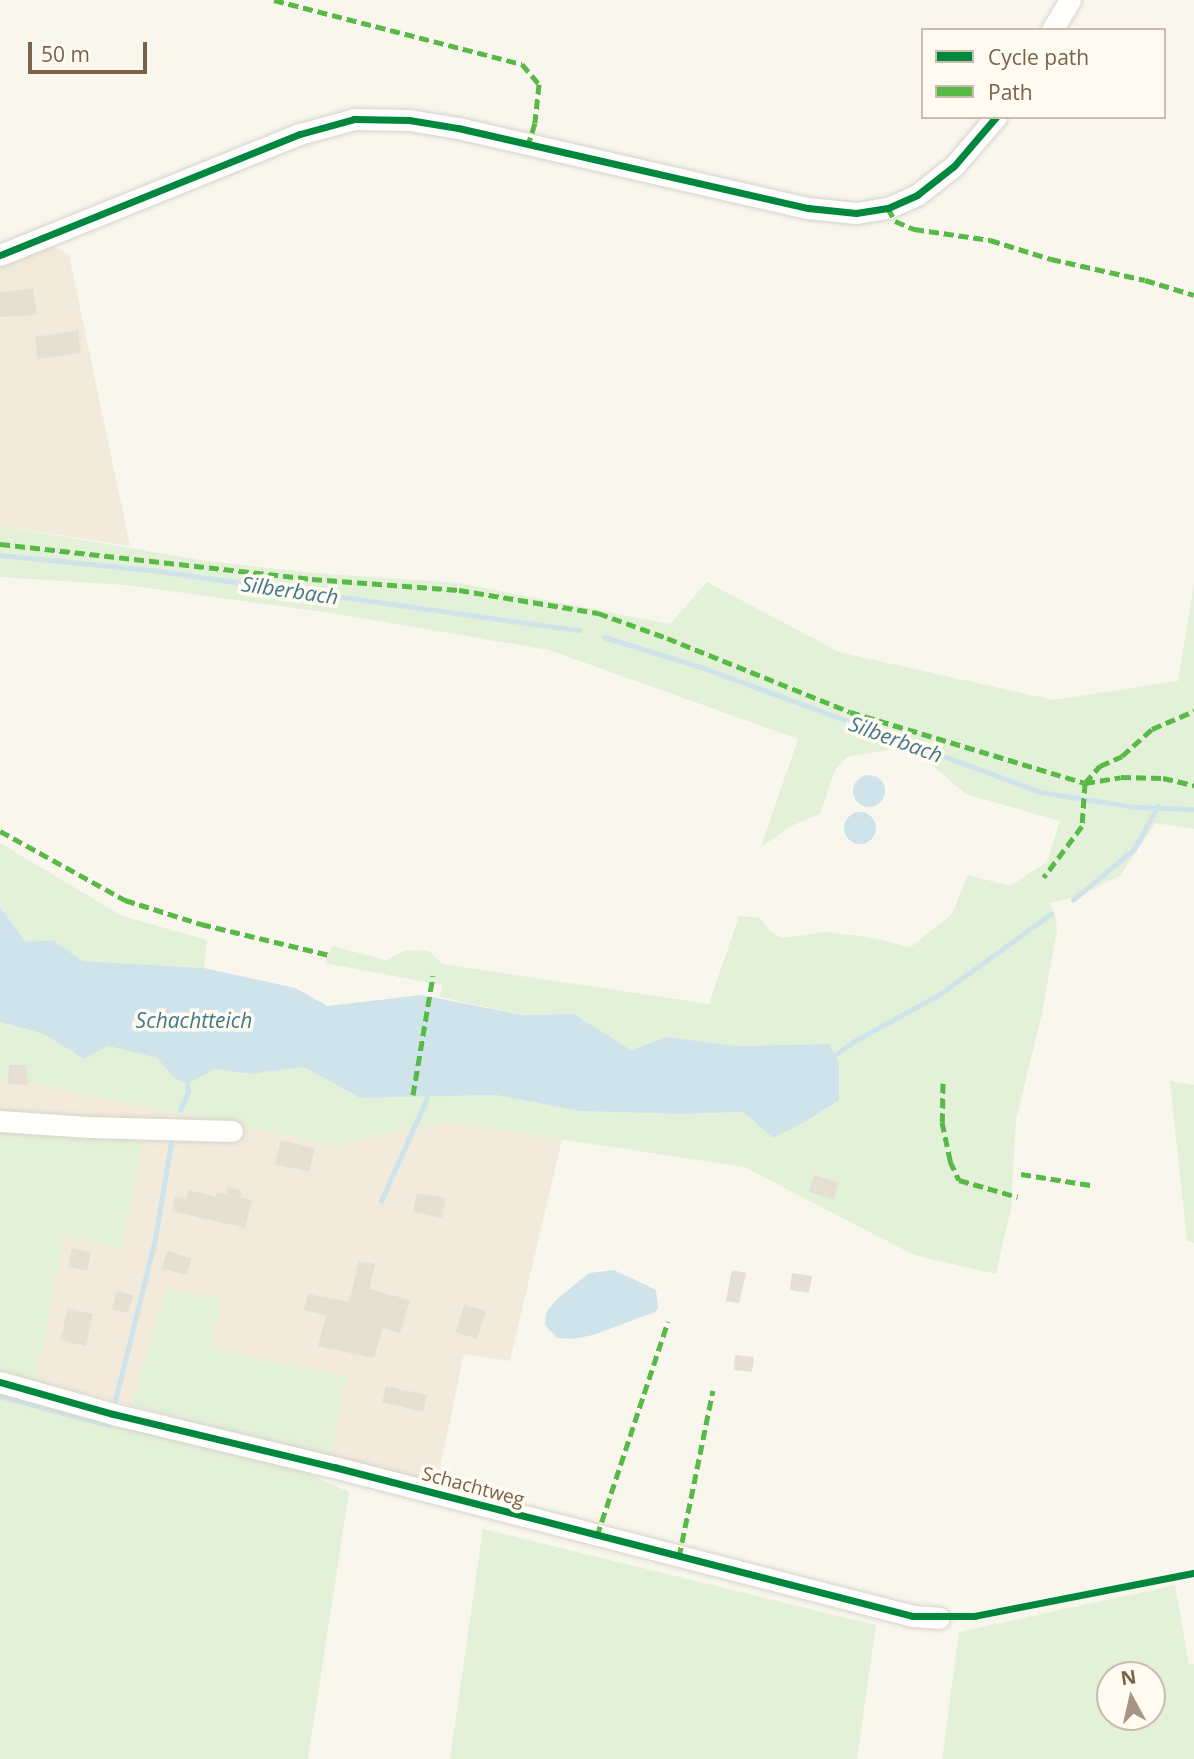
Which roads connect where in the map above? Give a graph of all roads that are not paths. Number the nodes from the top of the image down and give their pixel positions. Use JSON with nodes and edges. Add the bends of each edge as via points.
{"nodes":[{"id":1,"x":1070,"y":0,"type":"edge"},
{"id":2,"x":1053,"y":28,"type":"edge"},
{"id":3,"x":994,"y":119,"type":"edge"},
{"id":4,"x":9,"y":251,"type":"edge"},
{"id":5,"x":0,"y":1121,"type":"edge"},
{"id":6,"x":232,"y":1131,"type":"dead end"},
{"id":7,"x":0,"y":1382,"type":"edge"},
{"id":8,"x":939,"y":1618,"type":"dead end"}],
"edges":[{"from":1,"to":2,"type":"street"},
{"from":3,"to":4,"type":"street","via":[[954,166],[917,195],[888,208],[856,213],[808,208],[458,128],[409,120],[354,119],[300,134]]},
{"from":5,"to":6,"type":"street"},
{"from":7,"to":8,"type":"street","name":"Schachtweg","via":[[913,1616]]}]}
